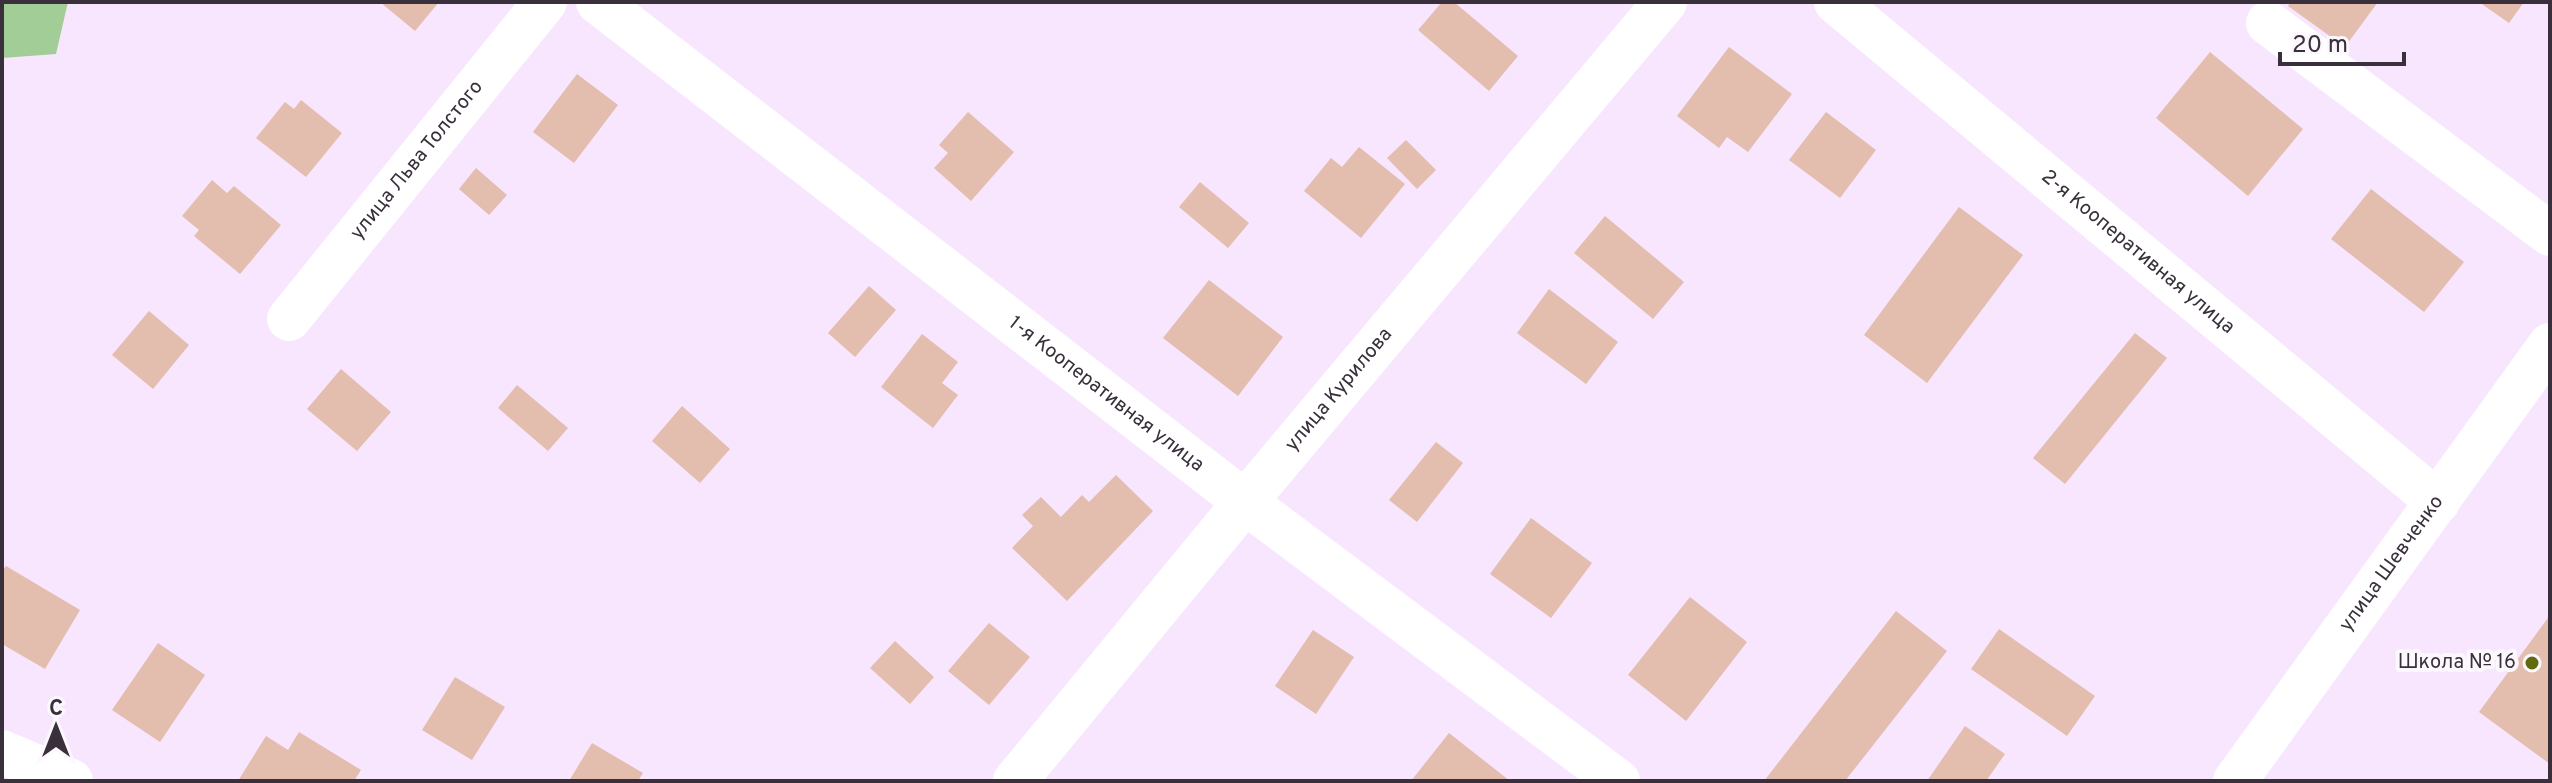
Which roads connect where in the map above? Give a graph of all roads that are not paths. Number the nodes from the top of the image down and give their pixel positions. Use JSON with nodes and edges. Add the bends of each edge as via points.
{"nodes":[{"id":1,"x":545,"y":2,"type":"edge"},
{"id":2,"x":598,"y":2,"type":"edge"},
{"id":3,"x":1665,"y":2,"type":"edge"},
{"id":4,"x":1836,"y":2,"type":"edge"},
{"id":5,"x":2268,"y":23,"type":"dead end"},
{"id":6,"x":2550,"y":234,"type":"edge"},
{"id":7,"x":289,"y":319,"type":"dead end"},
{"id":8,"x":2550,"y":345,"type":"edge"},
{"id":9,"x":1245,"y":502,"type":"junction"},
{"id":10,"x":2438,"y":502,"type":"junction"},
{"id":11,"x":2,"y":752,"type":"edge"},
{"id":12,"x":71,"y":781,"type":"edge"},
{"id":13,"x":1015,"y":781,"type":"edge"},
{"id":14,"x":1618,"y":781,"type":"edge"},
{"id":15,"x":2235,"y":781,"type":"edge"}],
"edges":[{"from":1,"to":7,"type":"street","name":"улица Льва Толстого"},
{"from":2,"to":9,"type":"street","name":"1-я Кооперативная улица"},
{"from":3,"to":9,"type":"street","name":"улица Курилова"},
{"from":4,"to":10,"type":"street","name":"2-я Кооперативная улица"},
{"from":5,"to":6,"type":"street"},
{"from":8,"to":10,"type":"street","name":"улица Шевченко"},
{"from":9,"to":13,"type":"street","name":"улица Курилова"},
{"from":9,"to":14,"type":"street","name":"1-я Кооперативная улица"},
{"from":10,"to":15,"type":"street","name":"улица Шевченко"},
{"from":11,"to":12,"type":"street"}]}
